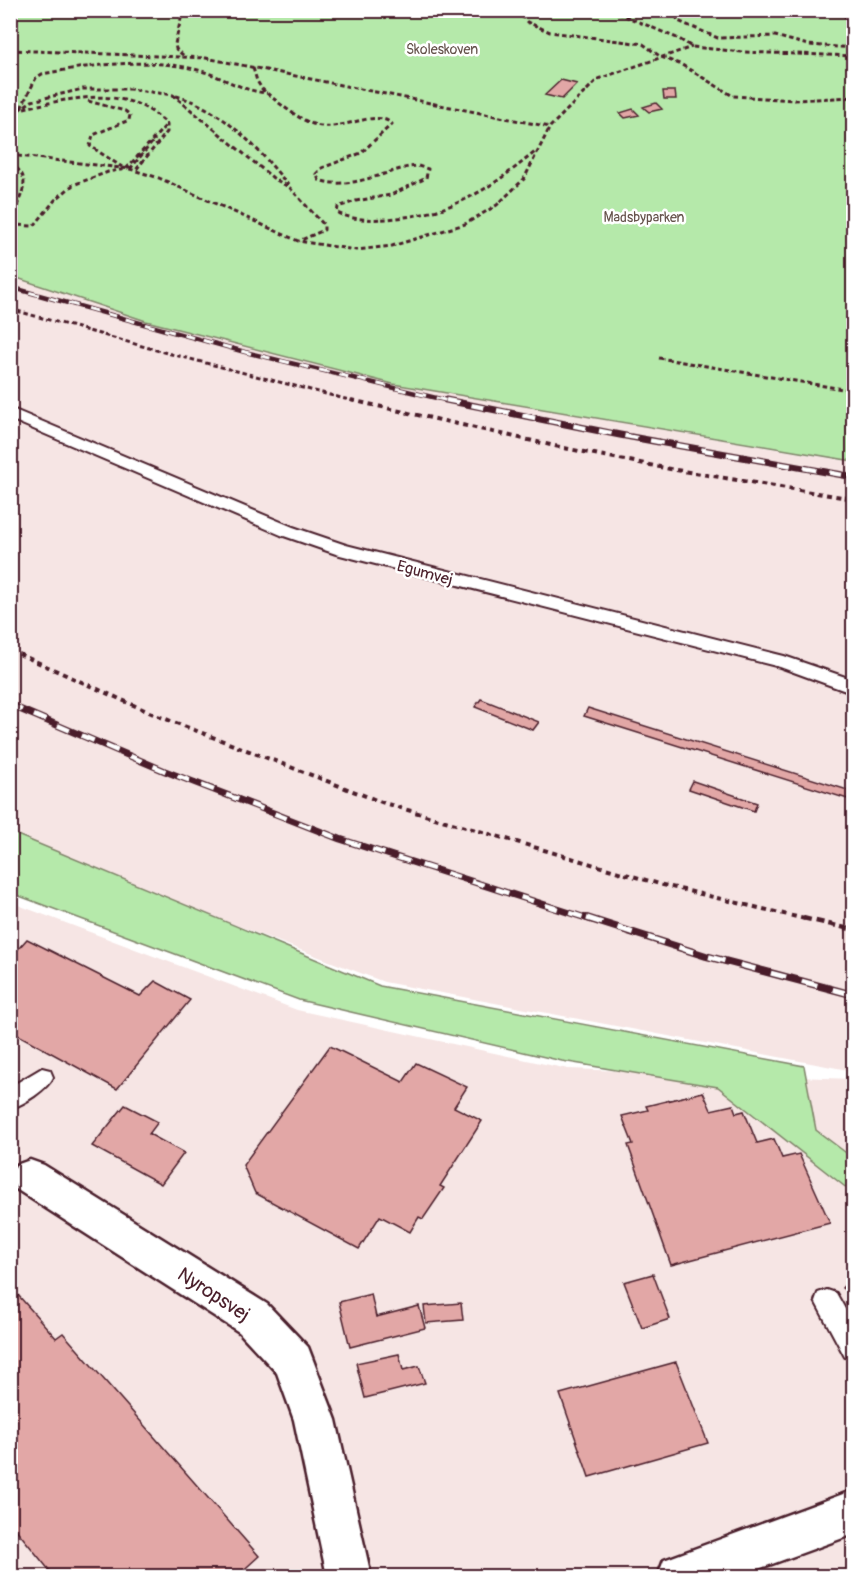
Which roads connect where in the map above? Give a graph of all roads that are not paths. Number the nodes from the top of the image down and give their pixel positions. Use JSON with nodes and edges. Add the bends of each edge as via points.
{"nodes":[{"id":1,"x":10,"y":413,"type":"edge"},
{"id":2,"x":854,"y":687,"type":"edge"},
{"id":3,"x":42,"y":1077,"type":"dead end"},
{"id":4,"x":10,"y":1100,"type":"edge"},
{"id":5,"x":30,"y":1177,"type":"dead end"},
{"id":6,"x":827,"y":1301,"type":"dead end"},
{"id":7,"x":854,"y":1349,"type":"edge"},
{"id":8,"x":854,"y":1512,"type":"edge"},
{"id":9,"x":349,"y":1576,"type":"edge"},
{"id":10,"x":680,"y":1576,"type":"edge"}],
"edges":[{"from":1,"to":2,"type":"lane","name":"Egumvej","via":[[287,531],[342,549],[784,662]]},
{"from":3,"to":4,"type":"lane"},
{"from":5,"to":9,"type":"street","name":"Nyropsvej","via":[[253,1318],[293,1361],[315,1420]]},
{"from":6,"to":7,"type":"lane"},
{"from":8,"to":10,"type":"street"}]}
